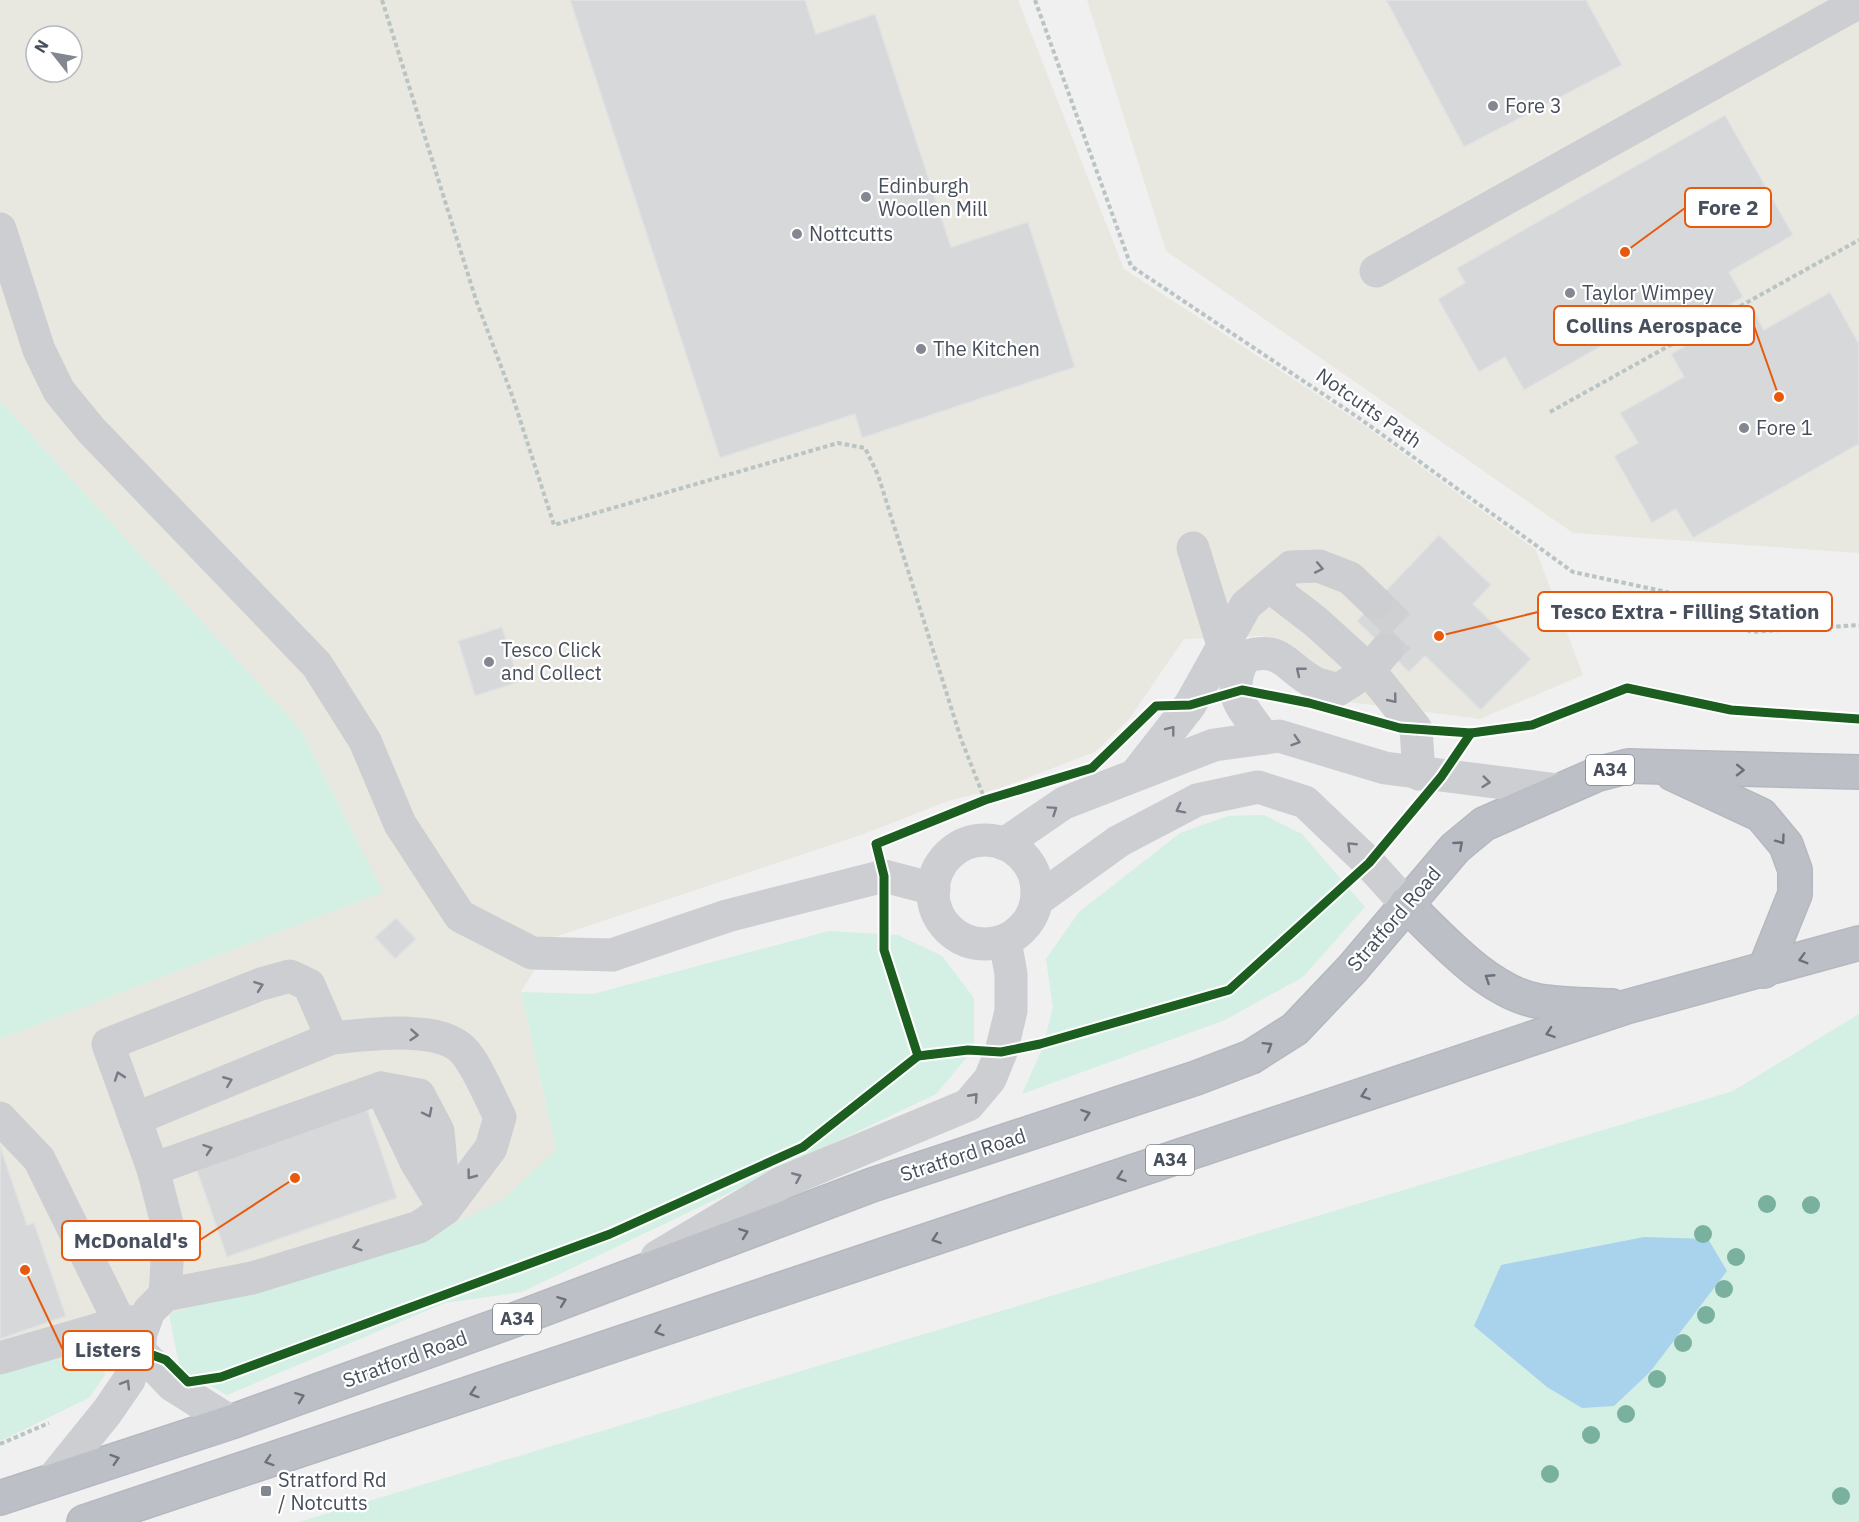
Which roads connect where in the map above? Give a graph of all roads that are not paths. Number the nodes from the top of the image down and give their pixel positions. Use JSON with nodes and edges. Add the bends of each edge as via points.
{"nodes":[{"id":1,"x":1859,"y":2,"type":"edge"},
{"id":2,"x":0,"y":229,"type":"edge"},
{"id":3,"x":1376,"y":271,"type":"dead end"},
{"id":4,"x":1193,"y":548,"type":"dead end"},
{"id":5,"x":1269,"y":586,"type":"junction"},
{"id":6,"x":1375,"y":602,"type":"tunnel mouth"},
{"id":7,"x":1378,"y":660,"type":"junction"},
{"id":8,"x":1229,"y":661,"type":"junction"},
{"id":9,"x":1264,"y":738,"type":"junction"},
{"id":10,"x":1661,"y":769,"type":"junction"},
{"id":11,"x":1859,"y":772,"type":"edge"},
{"id":12,"x":1419,"y":774,"type":"junction"},
{"id":13,"x":1134,"y":776,"type":"junction"},
{"id":14,"x":1558,"y":790,"type":"junction"},
{"id":15,"x":1004,"y":844,"type":"junction"},
{"id":16,"x":934,"y":889,"type":"junction"},
{"id":17,"x":1037,"y":900,"type":"junction"},
{"id":18,"x":1406,"y":904,"type":"junction"},
{"id":19,"x":1005,"y":941,"type":"junction"},
{"id":20,"x":1859,"y":943,"type":"edge"},
{"id":21,"x":1764,"y":971,"type":"junction"},
{"id":22,"x":1626,"y":1007,"type":"junction"},
{"id":23,"x":332,"y":1038,"type":"junction"},
{"id":24,"x":0,"y":1118,"type":"edge"},
{"id":25,"x":135,"y":1119,"type":"junction"},
{"id":26,"x":153,"y":1169,"type":"junction"},
{"id":27,"x":445,"y":1209,"type":"junction"},
{"id":28,"x":619,"y":1279,"type":"junction"},
{"id":29,"x":165,"y":1295,"type":"junction"},
{"id":30,"x":135,"y":1332,"type":"junction"},
{"id":31,"x":0,"y":1358,"type":"edge"},
{"id":32,"x":231,"y":1422,"type":"junction"},
{"id":33,"x":52,"y":1480,"type":"junction"},
{"id":34,"x":0,"y":1498,"type":"edge"},
{"id":35,"x":84,"y":1522,"type":"edge"}],
"edges":[{"from":1,"to":3,"type":"lane"},
{"from":2,"to":16,"type":"lane","via":[[39,350],[59,391],[91,430],[317,665],[364,741],[400,824],[460,916],[532,953],[612,955],[727,916],[884,876]]},
{"from":4,"to":8,"type":"lane"},
{"from":5,"to":6,"type":"lane","one_way":true,"via":[[1291,567],[1319,566],[1350,578]]},
{"from":5,"to":7,"type":"lane","via":[[1315,621]]},
{"from":5,"to":8,"type":"lane","via":[[1246,606]]},
{"from":7,"to":8,"type":"lane","one_way":true,"via":[[1338,690],[1314,682],[1289,662],[1261,651]]},
{"from":7,"to":12,"type":"lane","one_way":true,"via":[[1416,729]]},
{"from":8,"to":9,"type":"lane","via":[[1234,692]]},
{"from":13,"to":8,"type":"lane","one_way":true},
{"from":9,"to":12,"type":"lane","one_way":true,"via":[[1279,736],[1385,768]]},
{"from":9,"to":13,"type":"lane","via":[[1214,745]]},
{"from":10,"to":11,"type":"highway","name":"Stratford Road","number":"A34","one_way":true},
{"from":10,"to":14,"type":"highway","name":"Stratford Road","number":"A34","via":[[1629,766]]},
{"from":10,"to":21,"type":"highway","number":"A34","one_way":true,"via":[[1761,815],[1786,844],[1795,870],[1795,894]]},
{"from":12,"to":14,"type":"lane","one_way":true},
{"from":15,"to":13,"type":"lane","one_way":true,"via":[[1064,802]]},
{"from":18,"to":14,"type":"highway","name":"Stratford Road","number":"A34","one_way":true,"via":[[1455,848],[1484,824]]},
{"from":15,"to":16,"type":"lane","via":[[977,841],[959,848],[941,865]]},
{"from":15,"to":17,"type":"lane","via":[[1020,853],[1032,869]]},
{"from":16,"to":19,"type":"lane","via":[[936,910],[952,933],[968,942]]},
{"from":18,"to":17,"type":"lane","one_way":true,"via":[[1305,802],[1258,787],[1197,800],[1119,841]]},
{"from":17,"to":19,"type":"lane","via":[[1028,922]]},
{"from":22,"to":18,"type":"highway","number":"A34","one_way":true,"via":[[1537,1001],[1506,989],[1474,968]]},
{"from":28,"to":18,"type":"highway","name":"Stratford Road","number":"A34","one_way":true,"via":[[872,1185],[1196,1078],[1251,1056],[1295,1029]]},
{"from":28,"to":19,"type":"lane","one_way":true,"via":[[781,1184],[968,1105],[990,1079],[1011,1011],[1011,974]]},
{"from":20,"to":21,"type":"highway","number":"A34","one_way":true},
{"from":21,"to":22,"type":"highway","number":"A34"},
{"from":22,"to":35,"type":"highway","number":"A34","one_way":true},
{"from":25,"to":23,"type":"lane","one_way":true},
{"from":25,"to":23,"type":"lane","one_way":true,"via":[[108,1044],[290,975],[309,985]]},
{"from":23,"to":27,"type":"lane","one_way":true,"via":[[387,1033],[440,1037],[462,1049],[500,1117],[491,1148]]},
{"from":24,"to":30,"type":"lane","via":[[39,1159]]},
{"from":25,"to":26,"type":"lane"},
{"from":26,"to":27,"type":"lane","one_way":true,"via":[[381,1088],[419,1095],[438,1131]]},
{"from":26,"to":29,"type":"lane","via":[[169,1231]]},
{"from":27,"to":29,"type":"lane","one_way":true,"via":[[419,1227],[275,1272]]},
{"from":32,"to":28,"type":"highway","name":"Stratford Road","number":"A34","one_way":true},
{"from":29,"to":30,"type":"lane"},
{"from":30,"to":31,"type":"lane"},
{"from":30,"to":32,"type":"lane","via":[[172,1385]]},
{"from":33,"to":30,"type":"lane","one_way":true,"via":[[129,1380]]},
{"from":33,"to":32,"type":"highway","name":"Stratford Road","number":"A34","one_way":true},
{"from":33,"to":34,"type":"highway","name":"Stratford Road","number":"A34"}]}
